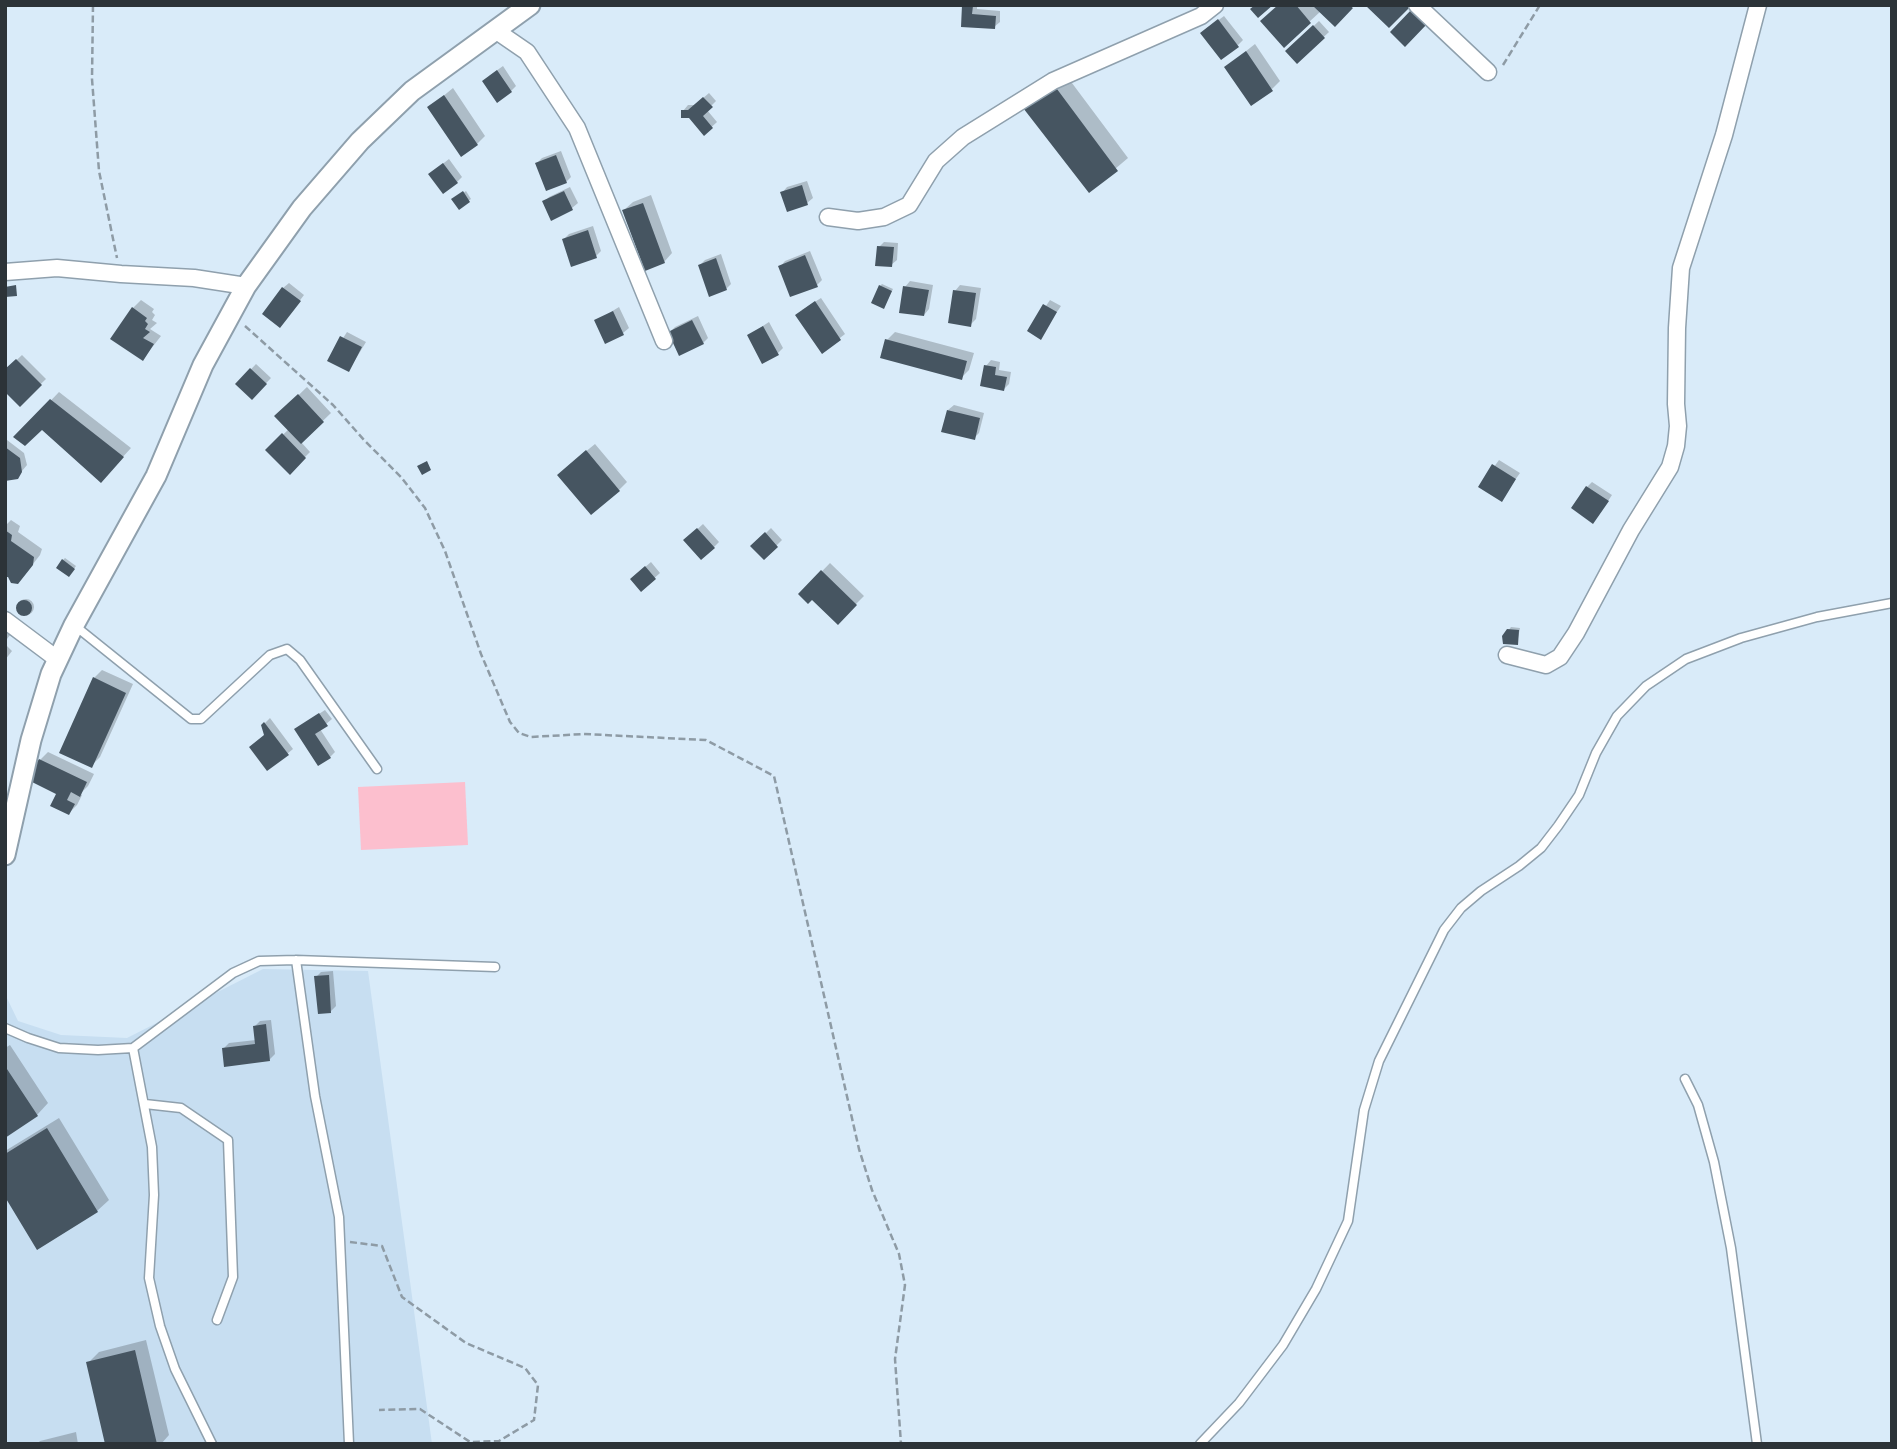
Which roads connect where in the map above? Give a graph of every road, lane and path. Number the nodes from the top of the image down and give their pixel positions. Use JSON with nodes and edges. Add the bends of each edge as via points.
{"nodes":[{"id":1,"x":93,"y":5,"type":"edge"},
{"id":2,"x":530,"y":5,"type":"edge"},
{"id":3,"x":1214,"y":5,"type":"edge"},
{"id":4,"x":1417,"y":5,"type":"edge"},
{"id":5,"x":1540,"y":5,"type":"edge"},
{"id":6,"x":1758,"y":5,"type":"edge"},
{"id":7,"x":495,"y":30,"type":"junction"},
{"id":8,"x":1488,"y":72,"type":"joint"},
{"id":9,"x":828,"y":217,"type":"dead end"},
{"id":10,"x":5,"y":272,"type":"edge"},
{"id":11,"x":121,"y":274,"type":"junction"},
{"id":12,"x":246,"y":286,"type":"junction"},
{"id":13,"x":231,"y":313,"type":"junction"},
{"id":14,"x":664,"y":341,"type":"dead end"},
{"id":15,"x":1892,"y":603,"type":"edge"},
{"id":16,"x":5,"y":620,"type":"edge"},
{"id":17,"x":74,"y":625,"type":"junction"},
{"id":18,"x":1507,"y":654,"type":"dead end"},
{"id":19,"x":57,"y":659,"type":"junction"},
{"id":20,"x":377,"y":769,"type":"dead end"},
{"id":21,"x":6,"y":843,"type":"edge"},
{"id":22,"x":296,"y":960,"type":"junction"},
{"id":23,"x":495,"y":967,"type":"dead end"},
{"id":24,"x":5,"y":1028,"type":"edge"},
{"id":25,"x":133,"y":1048,"type":"junction"},
{"id":26,"x":1685,"y":1079,"type":"dead end"},
{"id":27,"x":145,"y":1104,"type":"junction"},
{"id":28,"x":340,"y":1240,"type":"junction"},
{"id":29,"x":217,"y":1320,"type":"dead end"},
{"id":30,"x":379,"y":1410,"type":"dead end"},
{"id":31,"x":212,"y":1444,"type":"edge"},
{"id":32,"x":349,"y":1444,"type":"edge"},
{"id":33,"x":901,"y":1444,"type":"edge"},
{"id":34,"x":1200,"y":1444,"type":"edge"},
{"id":35,"x":1757,"y":1444,"type":"edge"}],
"edges":[{"from":1,"to":11,"type":"path","via":[[92,79],[99,171]]},
{"from":2,"to":7,"type":"street"},
{"from":3,"to":9,"type":"street","via":[[1201,16],[1053,81],[963,137],[936,161],[909,205],[884,217],[858,221]]},
{"from":4,"to":8,"type":"street"},
{"from":5,"to":8,"type":"path","via":[[1505,64]]},
{"from":6,"to":18,"type":"street","via":[[1724,135],[1681,268],[1678,426],[1670,467],[1560,657],[1546,665]]},
{"from":7,"to":12,"type":"street","via":[[412,90],[360,141],[302,208]]},
{"from":7,"to":14,"type":"street","via":[[527,52],[577,128]]},
{"from":10,"to":11,"type":"street","via":[[57,268]]},
{"from":11,"to":12,"type":"street"},
{"from":12,"to":13,"type":"street"},
{"from":13,"to":17,"type":"street","via":[[203,365],[156,476]]},
{"from":13,"to":33,"type":"path","via":[[333,405],[425,508],[446,551],[485,664],[519,733],[531,737],[593,734],[706,740],[774,776],[859,1149],[900,1254],[905,1285],[895,1359]]},
{"from":15,"to":34,"type":"lane","via":[[1817,617],[1686,659],[1646,686],[1617,716],[1579,795],[1541,848],[1471,900],[1444,930],[1379,1061],[1364,1111],[1348,1221],[1316,1289],[1283,1345],[1239,1403]]},
{"from":16,"to":19,"type":"street"},
{"from":17,"to":19,"type":"street"},
{"from":17,"to":20,"type":"lane","via":[[191,719],[201,719],[270,655],[287,649],[300,660]]},
{"from":19,"to":21,"type":"street","via":[[35,725]]},
{"from":22,"to":23,"type":"lane"},
{"from":22,"to":25,"type":"lane","via":[[259,961],[233,973]]},
{"from":22,"to":28,"type":"lane"},
{"from":24,"to":25,"type":"lane","via":[[60,1048]]},
{"from":25,"to":27,"type":"lane"},
{"from":26,"to":35,"type":"lane","via":[[1698,1105],[1714,1162],[1731,1248]]},
{"from":27,"to":29,"type":"lane","via":[[181,1108],[228,1140],[233,1277]]},
{"from":27,"to":31,"type":"lane","via":[[154,1195],[149,1278],[175,1369]]},
{"from":28,"to":30,"type":"path","via":[[382,1247],[402,1297],[466,1343],[525,1368],[538,1385],[534,1420],[499,1441],[470,1442],[420,1409]]},
{"from":28,"to":32,"type":"lane"}]}
